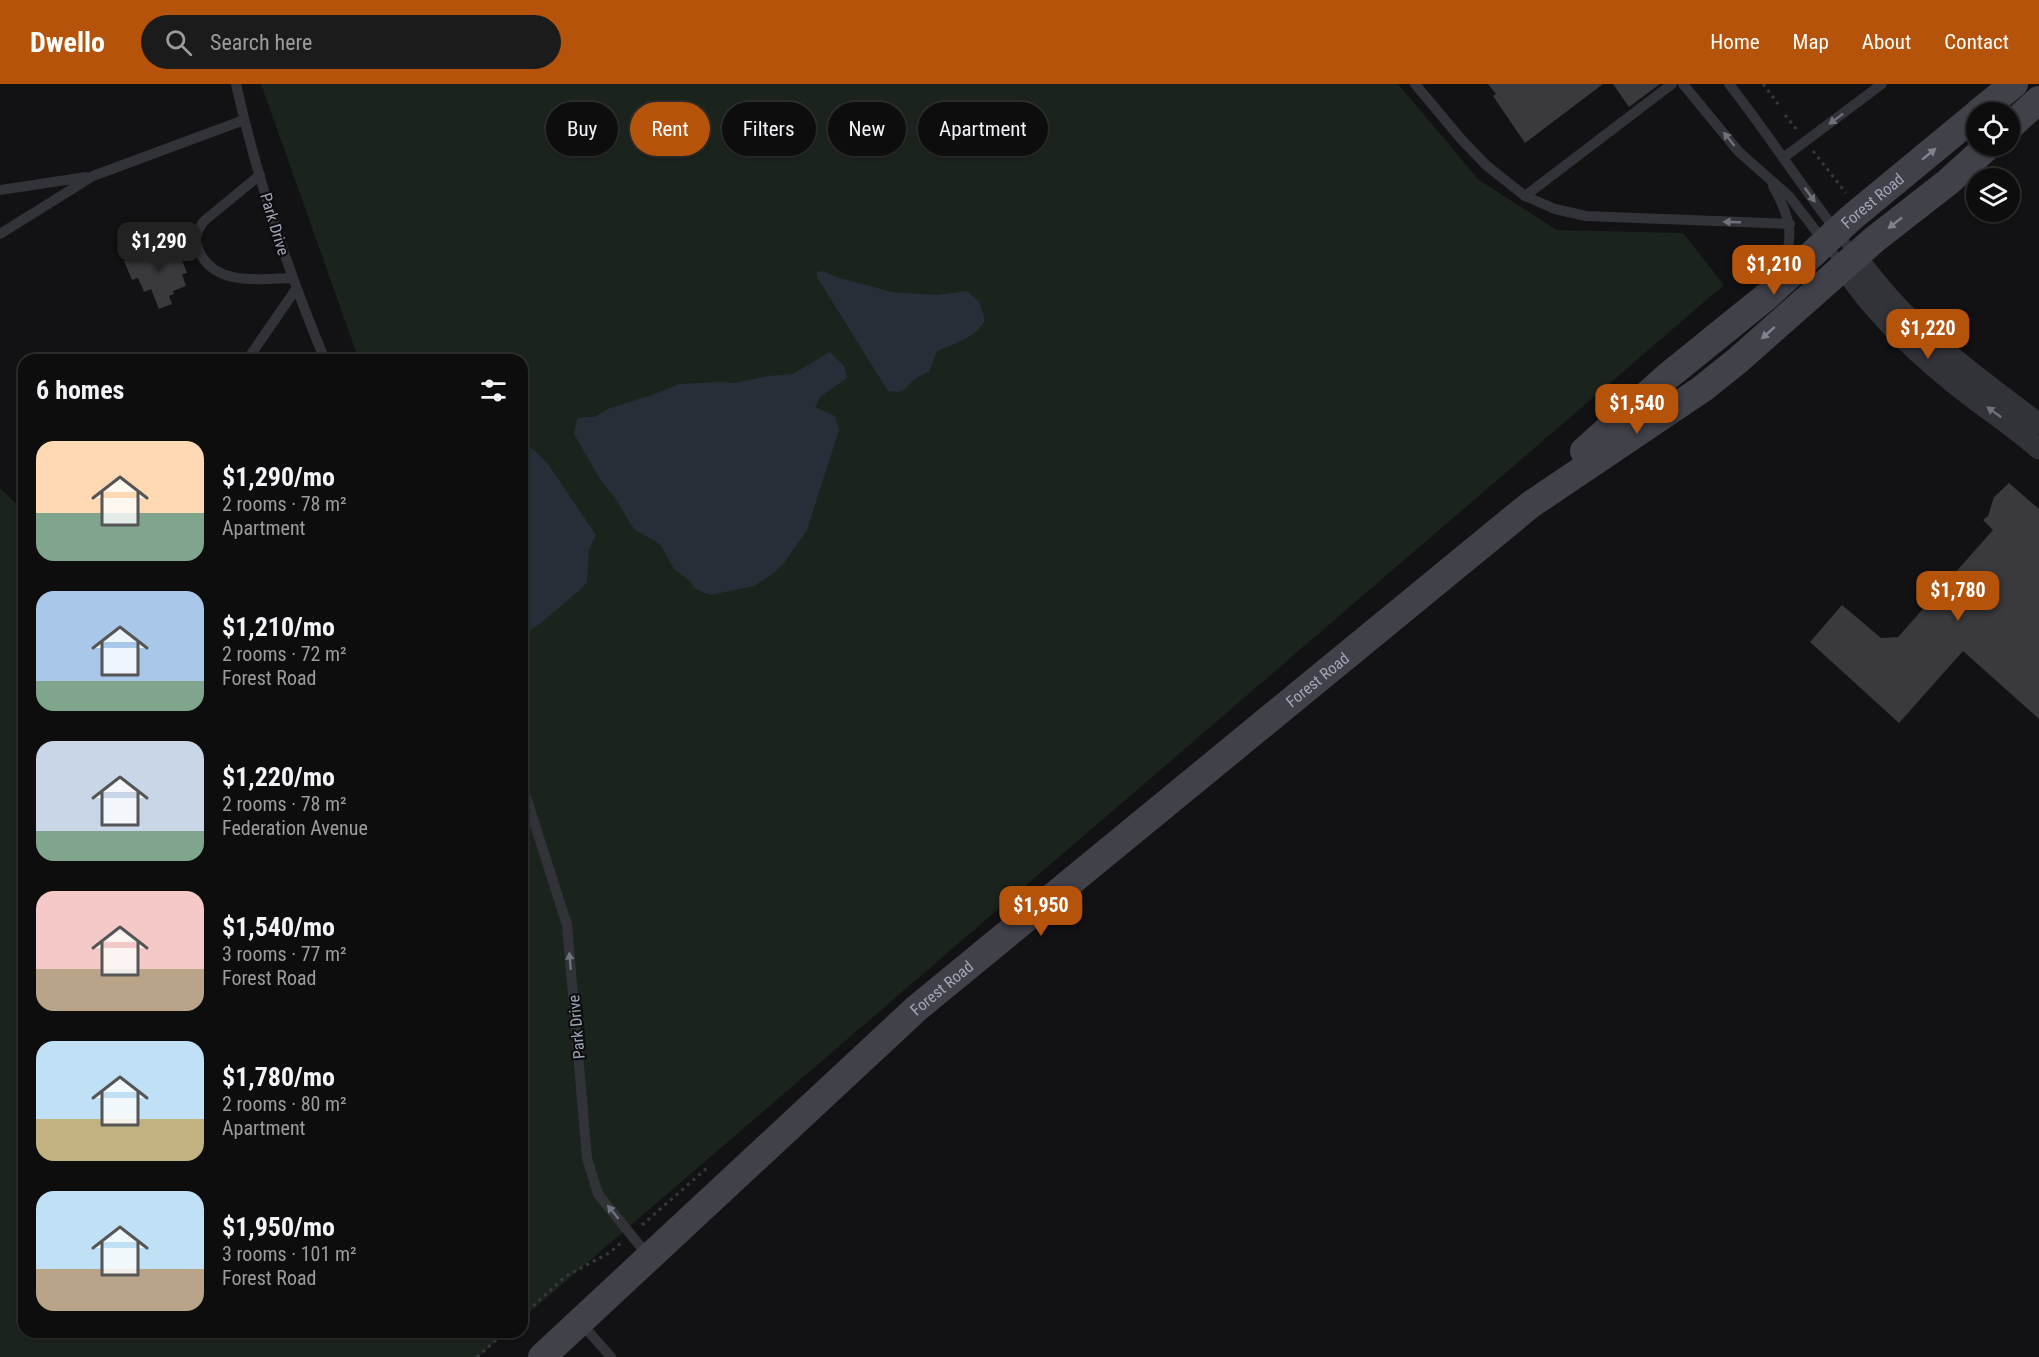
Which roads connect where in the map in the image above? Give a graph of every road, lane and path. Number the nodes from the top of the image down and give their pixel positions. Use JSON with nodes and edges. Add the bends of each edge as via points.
{"nodes":[{"id":1,"x":236,"y":84,"type":"edge"},
{"id":2,"x":1415,"y":84,"type":"edge"},
{"id":3,"x":1672,"y":84,"type":"edge"},
{"id":4,"x":1683,"y":84,"type":"edge"},
{"id":5,"x":1729,"y":84,"type":"edge"},
{"id":6,"x":1763,"y":84,"type":"edge"},
{"id":7,"x":1882,"y":84,"type":"edge"},
{"id":8,"x":2014,"y":84,"type":"edge"},
{"id":9,"x":2039,"y":100,"type":"edge"},
{"id":10,"x":1992,"y":102,"type":"edge"},
{"id":11,"x":1778,"y":104,"type":"dead end"},
{"id":12,"x":1785,"y":115,"type":"dead end"},
{"id":13,"x":2020,"y":117,"type":"edge"},
{"id":14,"x":244,"y":120,"type":"junction"},
{"id":15,"x":1966,"y":123,"type":"edge"},
{"id":16,"x":1799,"y":133,"type":"dead end"},
{"id":17,"x":1812,"y":149,"type":"dead end"},
{"id":18,"x":1977,"y":156,"type":"edge"},
{"id":19,"x":1783,"y":158,"type":"junction"},
{"id":20,"x":260,"y":174,"type":"junction"},
{"id":21,"x":93,"y":176,"type":"junction"},
{"id":22,"x":1770,"y":180,"type":"junction"},
{"id":23,"x":0,"y":190,"type":"edge"},
{"id":24,"x":1525,"y":196,"type":"junction"},
{"id":25,"x":1852,"y":197,"type":"dead end"},
{"id":26,"x":1790,"y":224,"type":"junction"},
{"id":27,"x":0,"y":234,"type":"edge"},
{"id":28,"x":1830,"y":237,"type":"junction"},
{"id":29,"x":1849,"y":261,"type":"junction"},
{"id":30,"x":294,"y":283,"type":"junction"},
{"id":31,"x":1767,"y":296,"type":"junction"},
{"id":32,"x":251,"y":354,"type":"edge"},
{"id":33,"x":323,"y":354,"type":"edge"},
{"id":34,"x":2039,"y":424,"type":"edge"},
{"id":35,"x":2039,"y":449,"type":"edge"},
{"id":36,"x":1530,"y":505,"type":"junction"},
{"id":37,"x":528,"y":803,"type":"edge"},
{"id":38,"x":632,"y":1235,"type":"junction"},
{"id":39,"x":650,"y":1257,"type":"junction"},
{"id":40,"x":528,"y":1311,"type":"edge"},
{"id":41,"x":581,"y":1323,"type":"junction"},
{"id":42,"x":498,"y":1338,"type":"edge"},
{"id":43,"x":477,"y":1357,"type":"edge"},
{"id":44,"x":542,"y":1357,"type":"edge"},
{"id":45,"x":611,"y":1357,"type":"edge"}],
"edges":[{"from":1,"to":14,"type":"lane","name":"Park Drive"},
{"from":2,"to":24,"type":"lane","via":[[1486,165]]},
{"from":3,"to":24,"type":"lane"},
{"from":22,"to":4,"type":"lane","one_way":true,"via":[[1739,152]]},
{"from":5,"to":19,"type":"lane"},
{"from":6,"to":11,"type":"path"},
{"from":7,"to":19,"type":"lane","one_way":true},
{"from":8,"to":10,"type":"main road","name":"Forest Road"},
{"from":9,"to":13,"type":"main road"},
{"from":12,"to":16,"type":"path"},
{"from":14,"to":20,"type":"lane","name":"Park Drive"},
{"from":14,"to":21,"type":"lane"},
{"from":28,"to":15,"type":"main road","name":"Forest Road","one_way":true},
{"from":17,"to":25,"type":"path","via":[[1843,191]]},
{"from":18,"to":29,"type":"main road","name":"Forest Road","one_way":true},
{"from":19,"to":28,"type":"lane","one_way":true},
{"from":20,"to":30,"type":"lane","name":"Park Drive"},
{"from":20,"to":30,"type":"lane","via":[[204,221],[197,231],[197,247],[201,257],[220,273]]},
{"from":21,"to":23,"type":"lane"},
{"from":21,"to":27,"type":"lane"},
{"from":22,"to":26,"type":"lane"},
{"from":22,"to":28,"type":"lane"},
{"from":26,"to":24,"type":"lane","one_way":true,"via":[[1586,216]]},
{"from":26,"to":31,"type":"lane","via":[[1785,259]]},
{"from":28,"to":29,"type":"lane"},
{"from":28,"to":29,"type":"lane"},
{"from":28,"to":31,"type":"main road","name":"Forest Road"},
{"from":29,"to":34,"type":"street","via":[[1918,326]]},
{"from":35,"to":29,"type":"street","one_way":true,"via":[[1908,344],[1860,292]]},
{"from":29,"to":36,"type":"main road","name":"Forest Road","one_way":true,"via":[[1702,389]]},
{"from":30,"to":32,"type":"lane"},
{"from":30,"to":33,"type":"lane","name":"Park Drive"},
{"from":31,"to":36,"type":"main road","name":"Forest Road","via":[[1668,376],[1551,481]]},
{"from":36,"to":39,"type":"main road","name":"Forest Road","via":[[917,1008]]},
{"from":38,"to":37,"type":"lane","name":"Park Drive","one_way":true,"via":[[598,1194],[587,1158],[567,925]]},
{"from":38,"to":39,"type":"lane","name":"Park Drive"},
{"from":38,"to":40,"type":"path","via":[[609,1253],[566,1276]]},
{"from":39,"to":41,"type":"main road","name":"Forest Road"},
{"from":41,"to":44,"type":"main road","name":"Forest Road"},
{"from":41,"to":45,"type":"lane"},
{"from":42,"to":43,"type":"path"}]}
